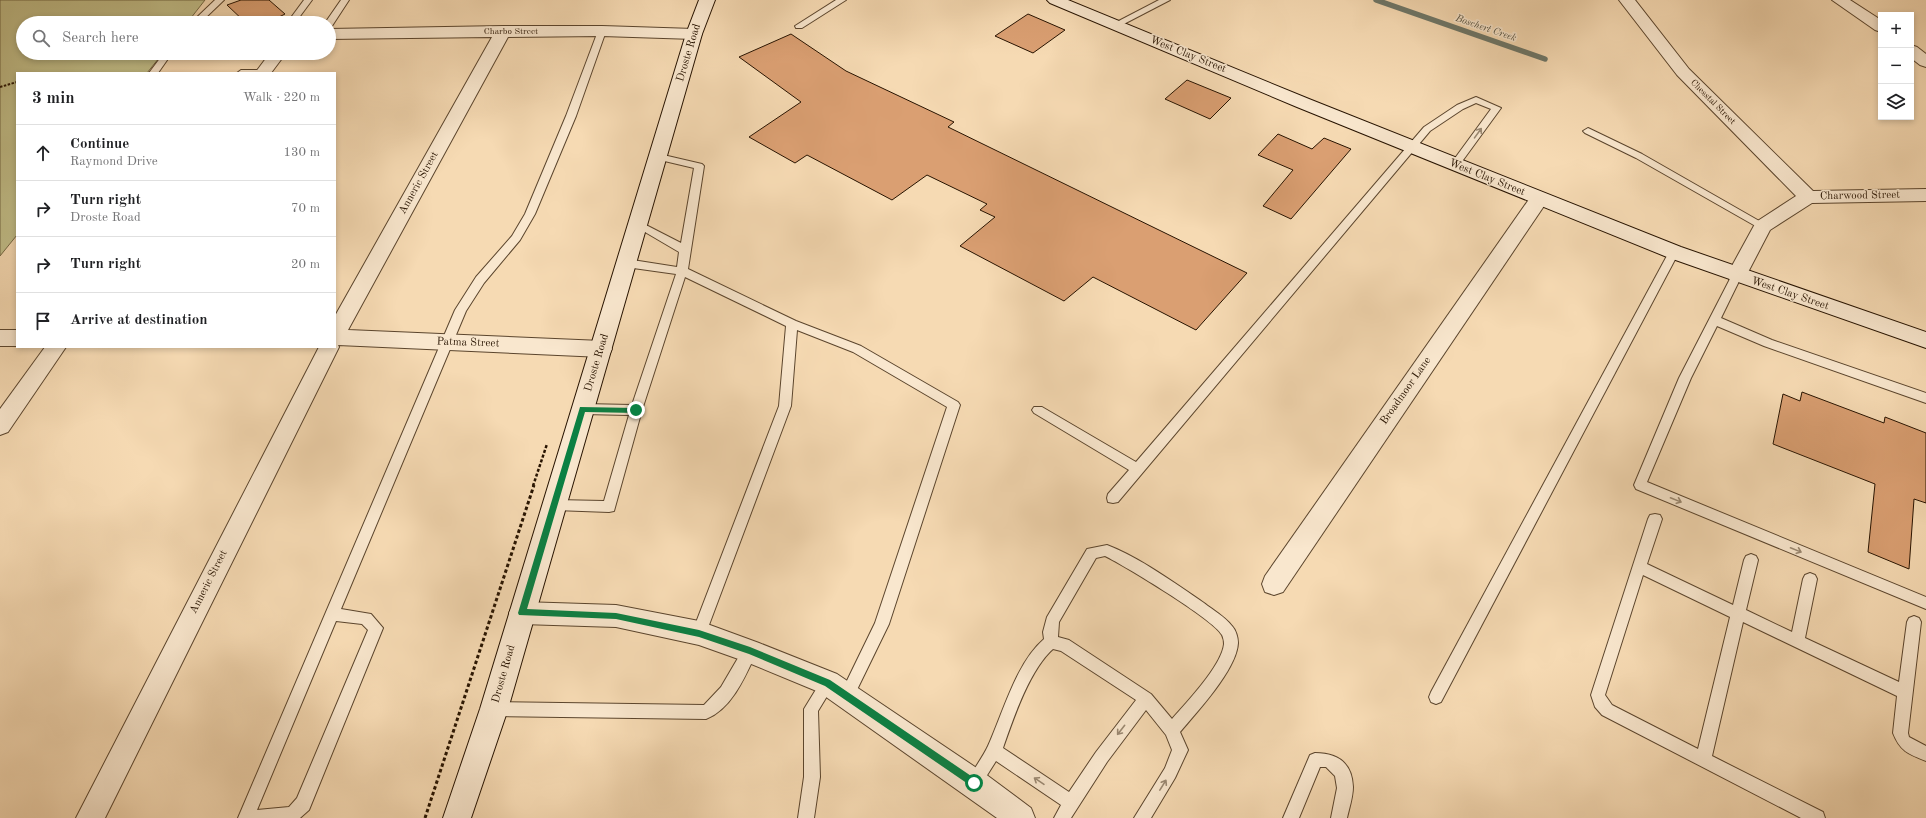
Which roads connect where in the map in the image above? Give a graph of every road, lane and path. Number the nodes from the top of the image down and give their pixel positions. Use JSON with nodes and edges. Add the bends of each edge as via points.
{"nodes":[{"id":1,"x":220,"y":0,"type":"edge"},
{"id":2,"x":308,"y":0,"type":"edge"},
{"id":3,"x":345,"y":0,"type":"edge"},
{"id":4,"x":707,"y":0,"type":"edge"},
{"id":5,"x":842,"y":0,"type":"edge"},
{"id":6,"x":1055,"y":0,"type":"edge"},
{"id":7,"x":1166,"y":0,"type":"edge"},
{"id":8,"x":1627,"y":0,"type":"edge"},
{"id":9,"x":1840,"y":0,"type":"edge"},
{"id":10,"x":203,"y":16,"type":"edge"},
{"id":11,"x":296,"y":16,"type":"edge"},
{"id":12,"x":334,"y":16,"type":"edge"},
{"id":13,"x":1115,"y":25,"type":"junction"},
{"id":14,"x":1878,"y":25,"type":"edge"},
{"id":15,"x":799,"y":26,"type":"dead end"},
{"id":16,"x":503,"y":31,"type":"junction"},
{"id":17,"x":602,"y":31,"type":"junction"},
{"id":18,"x":336,"y":34,"type":"edge"},
{"id":19,"x":694,"y":34,"type":"junction"},
{"id":20,"x":1914,"y":52,"type":"edge"},
{"id":21,"x":163,"y":60,"type":"edge"},
{"id":22,"x":273,"y":60,"type":"edge"},
{"id":23,"x":1926,"y":62,"type":"edge"},
{"id":24,"x":154,"y":72,"type":"edge"},
{"id":25,"x":264,"y":72,"type":"edge"},
{"id":26,"x":16,"y":82,"type":"edge"},
{"id":27,"x":0,"y":87,"type":"edge"},
{"id":28,"x":1588,"y":131,"type":"dead end"},
{"id":29,"x":1412,"y":147,"type":"junction"},
{"id":30,"x":659,"y":157,"type":"junction"},
{"id":31,"x":1455,"y":165,"type":"junction"},
{"id":32,"x":1926,"y":195,"type":"edge"},
{"id":33,"x":1808,"y":197,"type":"junction"},
{"id":34,"x":1539,"y":199,"type":"junction"},
{"id":35,"x":638,"y":225,"type":"junction"},
{"id":36,"x":1763,"y":226,"type":"junction"},
{"id":37,"x":685,"y":250,"type":"junction"},
{"id":38,"x":1674,"y":252,"type":"junction"},
{"id":39,"x":626,"y":263,"type":"junction"},
{"id":40,"x":682,"y":270,"type":"junction"},
{"id":41,"x":1736,"y":276,"type":"junction"},
{"id":42,"x":1714,"y":320,"type":"junction"},
{"id":43,"x":792,"y":324,"type":"junction"},
{"id":44,"x":336,"y":334,"type":"edge"},
{"id":45,"x":336,"y":336,"type":"edge"},
{"id":46,"x":0,"y":338,"type":"edge"},
{"id":47,"x":16,"y":338,"type":"edge"},
{"id":48,"x":1926,"y":340,"type":"edge"},
{"id":49,"x":448,"y":342,"type":"junction"},
{"id":50,"x":55,"y":348,"type":"edge"},
{"id":51,"x":328,"y":348,"type":"edge"},
{"id":52,"x":602,"y":349,"type":"junction"},
{"id":53,"x":1926,"y":398,"type":"edge"},
{"id":54,"x":583,"y":409,"type":"junction"},
{"id":55,"x":636,"y":410,"type":"junction"},
{"id":56,"x":1038,"y":410,"type":"dead end"},
{"id":57,"x":0,"y":426,"type":"edge"},
{"id":58,"x":548,"y":442,"type":"dead end"},
{"id":59,"x":1138,"y":469,"type":"junction"},
{"id":60,"x":1113,"y":498,"type":"dead end"},
{"id":61,"x":555,"y":505,"type":"junction"},
{"id":62,"x":1655,"y":519,"type":"dead end"},
{"id":63,"x":1751,"y":560,"type":"dead end"},
{"id":64,"x":1639,"y":567,"type":"junction"},
{"id":65,"x":1810,"y":579,"type":"dead end"},
{"id":66,"x":1274,"y":584,"type":"dead end"},
{"id":67,"x":1926,"y":603,"type":"edge"},
{"id":68,"x":522,"y":613,"type":"junction"},
{"id":69,"x":332,"y":614,"type":"junction"},
{"id":70,"x":1738,"y":614,"type":"junction"},
{"id":71,"x":1914,"y":622,"type":"dead end"},
{"id":72,"x":699,"y":633,"type":"junction"},
{"id":73,"x":1797,"y":641,"type":"junction"},
{"id":74,"x":1051,"y":642,"type":"junction"},
{"id":75,"x":750,"y":651,"type":"junction"},
{"id":76,"x":837,"y":689,"type":"junction"},
{"id":77,"x":1905,"y":692,"type":"junction"},
{"id":78,"x":1436,"y":697,"type":"dead end"},
{"id":79,"x":1146,"y":699,"type":"junction"},
{"id":80,"x":494,"y":709,"type":"junction"},
{"id":81,"x":1172,"y":730,"type":"junction"},
{"id":82,"x":994,"y":751,"type":"junction"},
{"id":83,"x":1926,"y":754,"type":"edge"},
{"id":84,"x":1703,"y":760,"type":"junction"},
{"id":85,"x":974,"y":783,"type":"junction"},
{"id":86,"x":1071,"y":802,"type":"junction"},
{"id":87,"x":1005,"y":813,"type":"edge"},
{"id":88,"x":1810,"y":816,"type":"edge"},
{"id":89,"x":90,"y":818,"type":"edge"},
{"id":90,"x":246,"y":818,"type":"edge"},
{"id":91,"x":255,"y":818,"type":"edge"},
{"id":92,"x":425,"y":818,"type":"edge"},
{"id":93,"x":457,"y":818,"type":"edge"},
{"id":94,"x":806,"y":818,"type":"edge"},
{"id":95,"x":1062,"y":818,"type":"edge"},
{"id":96,"x":1142,"y":818,"type":"edge"},
{"id":97,"x":1291,"y":818,"type":"edge"},
{"id":98,"x":1339,"y":818,"type":"edge"}],
"edges":[{"from":1,"to":10,"type":"lane"},
{"from":2,"to":11,"type":"lane"},
{"from":3,"to":12,"type":"lane"},
{"from":4,"to":19,"type":"street","name":"Droste Road"},
{"from":5,"to":15,"type":"lane"},
{"from":6,"to":13,"type":"street","name":"West Clay Street"},
{"from":7,"to":13,"type":"lane"},
{"from":8,"to":33,"type":"street","name":"Chesstal Street","via":[[1683,72]]},
{"from":9,"to":14,"type":"street"},
{"from":13,"to":29,"type":"street","name":"West Clay Street"},
{"from":16,"to":17,"type":"street","name":"Charbo Street"},
{"from":16,"to":18,"type":"street","name":"Charbo Street"},
{"from":16,"to":44,"type":"street","name":"Anneric Street"},
{"from":17,"to":19,"type":"street","name":"Charbo Street"},
{"from":17,"to":49,"type":"lane","via":[[571,116],[530,214],[516,238],[473,289]]},
{"from":19,"to":30,"type":"street","name":"Droste Road"},
{"from":20,"to":23,"type":"street"},
{"from":21,"to":24,"type":"lane"},
{"from":22,"to":25,"type":"street"},
{"from":26,"to":27,"type":"path"},
{"from":28,"to":36,"type":"lane","via":[[1639,156]]},
{"from":29,"to":31,"type":"street","name":"West Clay Street"},
{"from":31,"to":29,"type":"lane","one_way":true,"via":[[1496,108],[1476,100],[1460,107],[1428,129]]},
{"from":29,"to":59,"type":"lane"},
{"from":30,"to":35,"type":"street","name":"Droste Road"},
{"from":30,"to":37,"type":"lane","via":[[699,166]]},
{"from":31,"to":34,"type":"street","name":"West Clay Street"},
{"from":32,"to":33,"type":"street","name":"Charwood Street"},
{"from":33,"to":36,"type":"street","name":"Charwood Street"},
{"from":34,"to":38,"type":"street","name":"West Clay Street"},
{"from":34,"to":66,"type":"street","name":"Broadmoor Lane"},
{"from":35,"to":37,"type":"lane"},
{"from":35,"to":39,"type":"street","name":"Droste Road"},
{"from":36,"to":41,"type":"street","name":"Charwood Street"},
{"from":37,"to":40,"type":"lane"},
{"from":38,"to":41,"type":"street","name":"West Clay Street"},
{"from":38,"to":78,"type":"lane"},
{"from":39,"to":40,"type":"lane"},
{"from":39,"to":52,"type":"street","name":"Droste Road"},
{"from":40,"to":43,"type":"lane"},
{"from":40,"to":55,"type":"lane"},
{"from":41,"to":42,"type":"lane"},
{"from":41,"to":48,"type":"street","name":"West Clay Street"},
{"from":42,"to":53,"type":"lane","via":[[1768,343]]},
{"from":42,"to":67,"type":"lane","one_way":true,"via":[[1685,378],[1640,485]]},
{"from":43,"to":72,"type":"lane","via":[[785,406]]},
{"from":43,"to":76,"type":"lane","via":[[857,350],[954,405],[882,624]]},
{"from":45,"to":49,"type":"street","name":"Patma Street"},
{"from":46,"to":47,"type":"street"},
{"from":49,"to":52,"type":"street","name":"Patma Street"},
{"from":49,"to":69,"type":"lane"},
{"from":50,"to":57,"type":"street"},
{"from":51,"to":89,"type":"street","name":"Anneric Street"},
{"from":52,"to":54,"type":"street","name":"Droste Road"},
{"from":54,"to":55,"type":"lane"},
{"from":54,"to":61,"type":"street","name":"Droste Road"},
{"from":55,"to":61,"type":"lane","via":[[609,507]]},
{"from":56,"to":59,"type":"lane"},
{"from":58,"to":92,"type":"path"},
{"from":59,"to":60,"type":"lane"},
{"from":61,"to":68,"type":"street","name":"Droste Road"},
{"from":62,"to":64,"type":"lane"},
{"from":63,"to":70,"type":"lane"},
{"from":64,"to":70,"type":"lane"},
{"from":64,"to":84,"type":"lane","via":[[1598,695],[1600,702],[1607,710]]},
{"from":65,"to":73,"type":"lane"},
{"from":68,"to":72,"type":"street","via":[[616,616]]},
{"from":68,"to":80,"type":"street","name":"Droste Road"},
{"from":69,"to":90,"type":"lane"},
{"from":69,"to":91,"type":"lane","via":[[366,618],[376,628],[303,804],[293,814]]},
{"from":70,"to":73,"type":"lane"},
{"from":70,"to":84,"type":"lane"},
{"from":71,"to":77,"type":"lane"},
{"from":72,"to":75,"type":"street"},
{"from":73,"to":77,"type":"lane"},
{"from":74,"to":79,"type":"lane","via":[[1064,645]]},
{"from":74,"to":81,"type":"lane","via":[[1052,621],[1092,553],[1105,550],[1121,557],[1202,610],[1228,631],[1231,643],[1229,653],[1206,690]]},
{"from":74,"to":82,"type":"lane","via":[[1038,653],[1009,710]]},
{"from":75,"to":76,"type":"street"},
{"from":75,"to":80,"type":"lane","via":[[728,692],[718,704],[706,712]]},
{"from":76,"to":85,"type":"street"},
{"from":76,"to":94,"type":"lane","via":[[811,709],[812,777]]},
{"from":77,"to":83,"type":"lane","via":[[1900,733],[1904,742]]},
{"from":79,"to":81,"type":"lane"},
{"from":79,"to":86,"type":"lane","one_way":true,"via":[[1113,740]]},
{"from":80,"to":93,"type":"street","name":"Droste Road"},
{"from":96,"to":81,"type":"lane","one_way":true,"via":[[1170,773],[1180,750]]},
{"from":82,"to":85,"type":"lane"},
{"from":86,"to":82,"type":"lane","one_way":true},
{"from":84,"to":88,"type":"lane"},
{"from":85,"to":87,"type":"street"},
{"from":86,"to":95,"type":"lane"},
{"from":97,"to":98,"type":"lane","via":[[1315,760],[1329,760],[1342,772],[1345,788]]}]}
